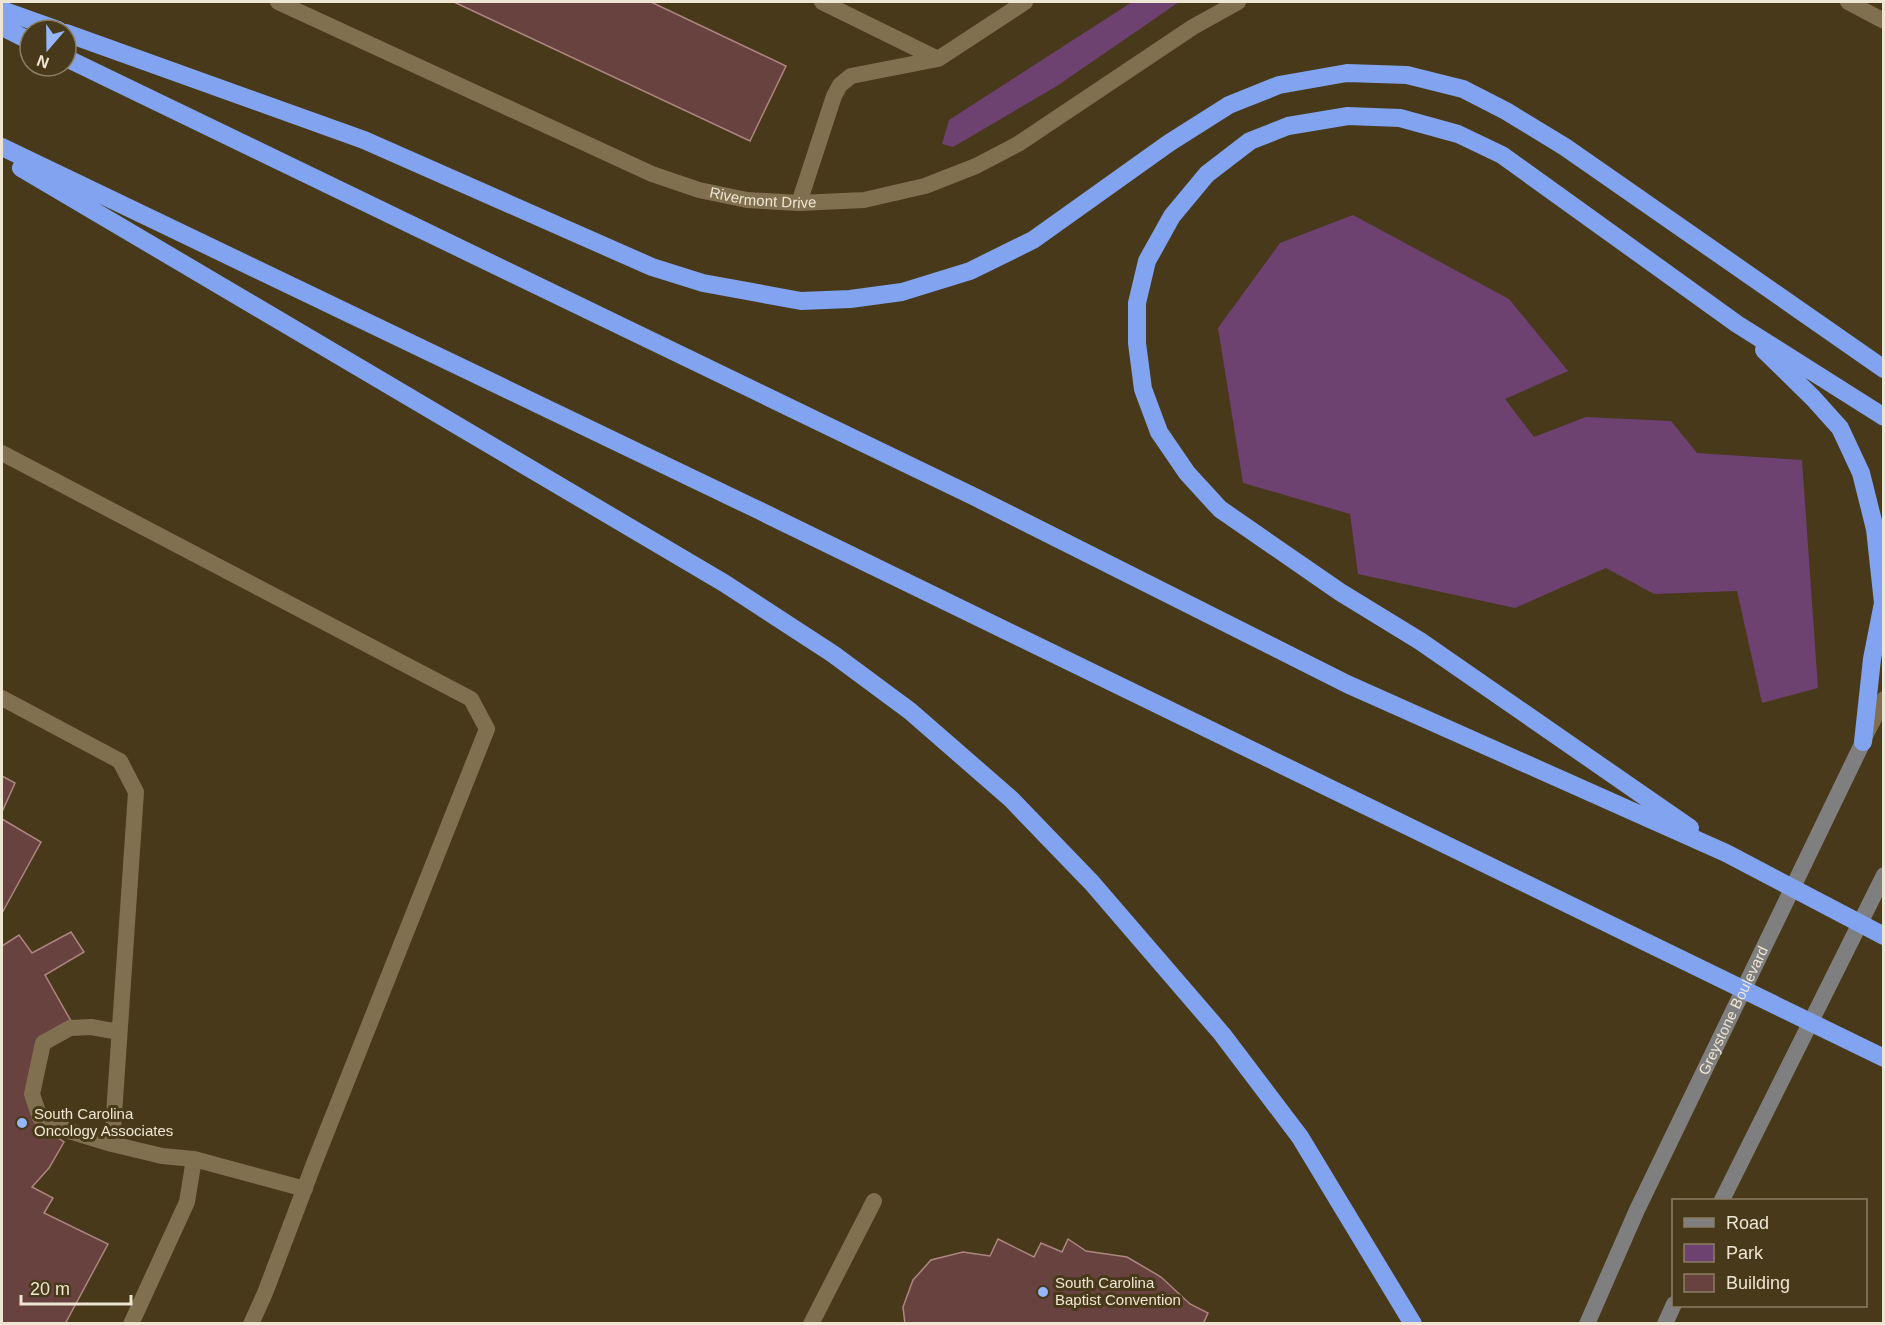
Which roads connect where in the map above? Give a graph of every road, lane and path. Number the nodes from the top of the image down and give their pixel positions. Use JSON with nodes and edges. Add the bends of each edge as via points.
{"nodes":[{"id":1,"x":278,"y":2,"type":"edge"},
{"id":2,"x":822,"y":2,"type":"edge"},
{"id":3,"x":1025,"y":2,"type":"edge"},
{"id":4,"x":1238,"y":2,"type":"edge"},
{"id":5,"x":1848,"y":2,"type":"edge"},
{"id":6,"x":2,"y":10,"type":"edge"},
{"id":7,"x":24,"y":18,"type":"edge"},
{"id":8,"x":1884,"y":21,"type":"edge"},
{"id":9,"x":2,"y":27,"type":"edge"},
{"id":10,"x":18,"y":35,"type":"edge"},
{"id":11,"x":78,"y":37,"type":"edge"},
{"id":12,"x":938,"y":58,"type":"junction"},
{"id":13,"x":78,"y":64,"type":"edge"},
{"id":14,"x":2,"y":147,"type":"edge"},
{"id":15,"x":2,"y":157,"type":"edge"},
{"id":16,"x":799,"y":203,"type":"junction"},
{"id":17,"x":1737,"y":324,"type":"junction"},
{"id":18,"x":1884,"y":369,"type":"edge"},
{"id":19,"x":1884,"y":417,"type":"edge"},
{"id":20,"x":2,"y":453,"type":"edge"},
{"id":21,"x":2,"y":698,"type":"edge"},
{"id":22,"x":1884,"y":699,"type":"edge"},
{"id":23,"x":1863,"y":742,"type":"junction"},
{"id":24,"x":1726,"y":853,"type":"junction"},
{"id":25,"x":1884,"y":875,"type":"edge"},
{"id":26,"x":1884,"y":936,"type":"edge"},
{"id":27,"x":119,"y":1032,"type":"junction"},
{"id":28,"x":1884,"y":1058,"type":"edge"},
{"id":29,"x":112,"y":1144,"type":"junction"},
{"id":30,"x":194,"y":1159,"type":"junction"},
{"id":31,"x":305,"y":1189,"type":"junction"},
{"id":32,"x":1722,"y":1199,"type":"edge"},
{"id":33,"x":874,"y":1202,"type":"dead end"},
{"id":34,"x":1673,"y":1307,"type":"edge"},
{"id":35,"x":131,"y":1323,"type":"edge"},
{"id":36,"x":250,"y":1323,"type":"edge"},
{"id":37,"x":811,"y":1323,"type":"edge"},
{"id":38,"x":1413,"y":1323,"type":"edge"},
{"id":39,"x":1587,"y":1323,"type":"edge"},
{"id":40,"x":1665,"y":1323,"type":"edge"}],
"edges":[{"from":1,"to":16,"type":"street","name":"Rivermont Drive","via":[[652,174],[699,190],[747,200]]},
{"from":2,"to":12,"type":"street"},
{"from":3,"to":12,"type":"street"},
{"from":4,"to":16,"type":"street","name":"Rivermont Drive","via":[[1193,27],[1018,144],[976,166],[925,186],[864,200]]},
{"from":5,"to":8,"type":"street"},
{"from":6,"to":7,"type":"highway"},
{"from":9,"to":10,"type":"highway"},
{"from":11,"to":18,"type":"highway","via":[[364,140],[652,267],[703,283],[801,301],[902,292],[970,271],[1033,240],[1229,105],[1279,85],[1347,73],[1407,75],[1463,89],[1565,147]]},
{"from":12,"to":16,"type":"street","via":[[851,76],[840,86]]},
{"from":13,"to":24,"type":"highway","via":[[977,498],[1347,684]]},
{"from":14,"to":28,"type":"highway"},
{"from":15,"to":38,"type":"highway","via":[[724,583],[833,654],[910,711],[1011,799],[1084,875],[1222,1034],[1300,1137]]},
{"from":17,"to":19,"type":"highway"},
{"from":17,"to":23,"type":"highway","via":[[1840,428],[1861,473],[1875,529],[1882,603]]},
{"from":17,"to":24,"type":"highway","via":[[1502,155],[1458,134],[1400,118],[1348,116],[1288,126],[1250,141],[1207,174],[1172,216],[1147,261],[1137,303],[1143,388],[1159,432],[1187,473],[1220,509],[1340,592],[1420,641]]},
{"from":20,"to":31,"type":"street","via":[[471,699],[487,729]]},
{"from":21,"to":27,"type":"street","via":[[120,761],[136,792]]},
{"from":22,"to":23,"type":"street","name":"Greystone Boulevard"},
{"from":23,"to":39,"type":"main road","name":"Greystone Boulevard","via":[[1637,1210]]},
{"from":24,"to":26,"type":"highway"},
{"from":25,"to":32,"type":"main road"},
{"from":27,"to":29,"type":"street"},
{"from":27,"to":29,"type":"street","via":[[70,1028],[43,1043],[32,1094],[40,1118]]},
{"from":29,"to":30,"type":"street"},
{"from":30,"to":31,"type":"street"},
{"from":30,"to":35,"type":"street","via":[[187,1202]]},
{"from":31,"to":36,"type":"street"},
{"from":33,"to":37,"type":"street"},
{"from":34,"to":40,"type":"main road"}]}
